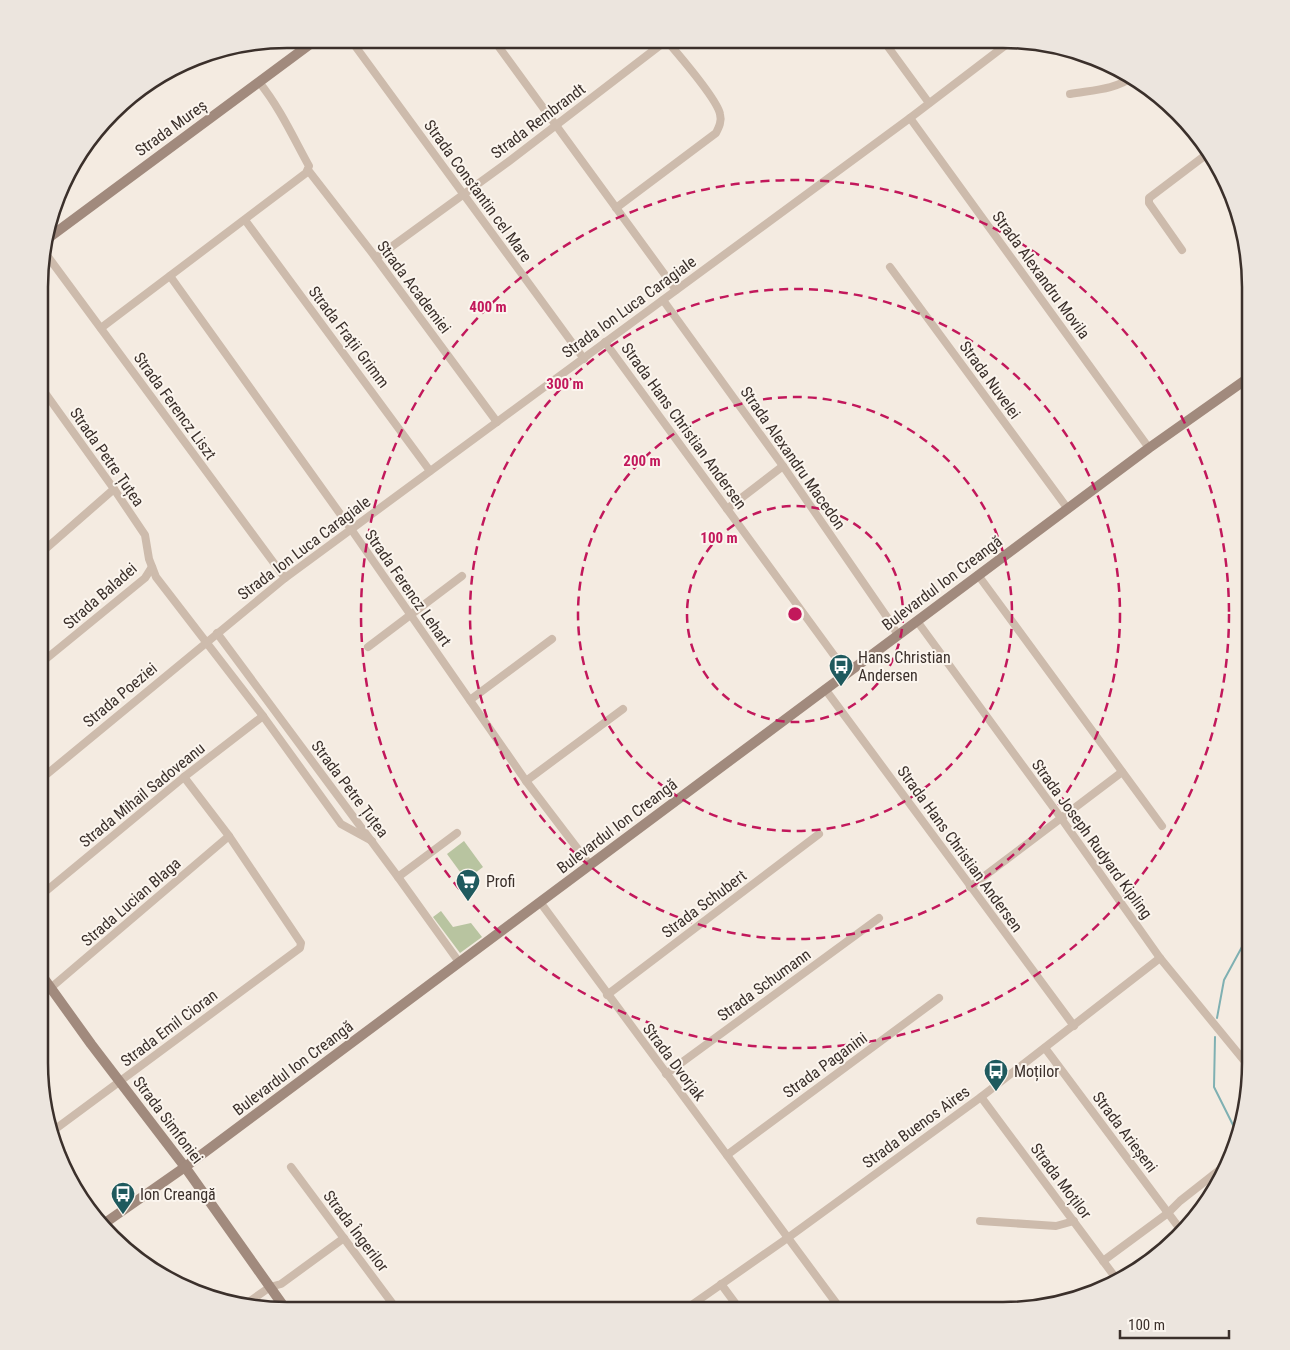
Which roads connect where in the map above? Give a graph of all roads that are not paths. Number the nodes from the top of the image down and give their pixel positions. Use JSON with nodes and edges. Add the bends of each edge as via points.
{"nodes":[{"id":1,"x":305,"y":48,"type":"edge"},
{"id":2,"x":357,"y":48,"type":"edge"},
{"id":3,"x":501,"y":48,"type":"edge"},
{"id":4,"x":656,"y":48,"type":"edge"},
{"id":5,"x":672,"y":48,"type":"edge"},
{"id":6,"x":889,"y":48,"type":"edge"},
{"id":7,"x":999,"y":48,"type":"edge"},
{"id":8,"x":259,"y":82,"type":"junction"},
{"id":9,"x":1126,"y":82,"type":"edge"},
{"id":10,"x":1070,"y":94,"type":"dead end"},
{"id":11,"x":929,"y":103,"type":"junction"},
{"id":12,"x":910,"y":118,"type":"junction"},
{"id":13,"x":556,"y":125,"type":"junction"},
{"id":14,"x":1203,"y":156,"type":"edge"},
{"id":15,"x":308,"y":170,"type":"junction"},
{"id":16,"x":463,"y":194,"type":"junction"},
{"id":17,"x":616,"y":208,"type":"junction"},
{"id":18,"x":245,"y":220,"type":"junction"},
{"id":19,"x":56,"y":231,"type":"edge"},
{"id":20,"x":1182,"y":250,"type":"dead end"},
{"id":21,"x":376,"y":258,"type":"junction"},
{"id":22,"x":50,"y":259,"type":"edge"},
{"id":23,"x":890,"y":267,"type":"dead end"},
{"id":24,"x":170,"y":276,"type":"junction"},
{"id":25,"x":676,"y":290,"type":"junction"},
{"id":26,"x":663,"y":300,"type":"junction"},
{"id":27,"x":101,"y":328,"type":"junction"},
{"id":28,"x":605,"y":342,"type":"junction"},
{"id":29,"x":584,"y":358,"type":"junction"},
{"id":30,"x":1242,"y":382,"type":"edge"},
{"id":31,"x":48,"y":397,"type":"edge"},
{"id":32,"x":497,"y":422,"type":"junction"},
{"id":33,"x":1149,"y":448,"type":"junction"},
{"id":34,"x":783,"y":466,"type":"junction"},
{"id":35,"x":430,"y":471,"type":"junction"},
{"id":36,"x":114,"y":489,"type":"junction"},
{"id":37,"x":727,"y":508,"type":"junction"},
{"id":38,"x":1068,"y":508,"type":"junction"},
{"id":39,"x":351,"y":529,"type":"junction"},
{"id":40,"x":48,"y":547,"type":"edge"},
{"id":41,"x":152,"y":567,"type":"junction"},
{"id":42,"x":978,"y":575,"type":"junction"},
{"id":43,"x":462,"y":576,"type":"dead end"},
{"id":44,"x":285,"y":578,"type":"junction"},
{"id":45,"x":410,"y":616,"type":"junction"},
{"id":46,"x":917,"y":621,"type":"junction"},
{"id":47,"x":217,"y":633,"type":"junction"},
{"id":48,"x":898,"y":635,"type":"junction"},
{"id":49,"x":552,"y":639,"type":"dead end"},
{"id":50,"x":206,"y":642,"type":"junction"},
{"id":51,"x":368,"y":647,"type":"dead end"},
{"id":52,"x":48,"y":657,"type":"edge"},
{"id":53,"x":847,"y":672,"type":"junction"},
{"id":54,"x":825,"y":689,"type":"junction"},
{"id":55,"x":470,"y":700,"type":"junction"},
{"id":56,"x":623,"y":709,"type":"dead end"},
{"id":57,"x":278,"y":715,"type":"junction"},
{"id":58,"x":263,"y":716,"type":"junction"},
{"id":59,"x":268,"y":722,"type":"junction"},
{"id":60,"x":1122,"y":772,"type":"junction"},
{"id":61,"x":48,"y":773,"type":"edge"},
{"id":62,"x":184,"y":777,"type":"junction"},
{"id":63,"x":526,"y":781,"type":"junction"},
{"id":64,"x":1061,"y":818,"type":"junction"},
{"id":65,"x":1162,"y":826,"type":"dead end"},
{"id":66,"x":457,"y":833,"type":"dead end"},
{"id":67,"x":819,"y":834,"type":"dead end"},
{"id":68,"x":229,"y":836,"type":"junction"},
{"id":69,"x":372,"y":841,"type":"junction"},
{"id":70,"x":590,"y":866,"type":"junction"},
{"id":71,"x":398,"y":877,"type":"junction"},
{"id":72,"x":970,"y":887,"type":"junction"},
{"id":73,"x":48,"y":889,"type":"edge"},
{"id":74,"x":540,"y":902,"type":"junction"},
{"id":75,"x":879,"y":918,"type":"dead end"},
{"id":76,"x":1160,"y":958,"type":"junction"},
{"id":77,"x":459,"y":962,"type":"junction"},
{"id":78,"x":48,"y":985,"type":"edge"},
{"id":79,"x":51,"y":989,"type":"junction"},
{"id":80,"x":48,"y":991,"type":"edge"},
{"id":81,"x":607,"y":995,"type":"junction"},
{"id":82,"x":939,"y":998,"type":"dead end"},
{"id":83,"x":1074,"y":1026,"type":"junction"},
{"id":84,"x":1045,"y":1048,"type":"junction"},
{"id":85,"x":1242,"y":1058,"type":"edge"},
{"id":86,"x":666,"y":1074,"type":"junction"},
{"id":87,"x":120,"y":1082,"type":"junction"},
{"id":88,"x":981,"y":1097,"type":"junction"},
{"id":89,"x":57,"y":1129,"type":"edge"},
{"id":90,"x":727,"y":1155,"type":"junction"},
{"id":91,"x":186,"y":1167,"type":"junction"},
{"id":92,"x":291,"y":1167,"type":"dead end"},
{"id":93,"x":1216,"y":1173,"type":"edge"},
{"id":94,"x":1168,"y":1213,"type":"junction"},
{"id":95,"x":107,"y":1221,"type":"edge"},
{"id":96,"x":980,"y":1221,"type":"dead end"},
{"id":97,"x":1074,"y":1221,"type":"junction"},
{"id":98,"x":1178,"y":1226,"type":"edge"},
{"id":99,"x":788,"y":1237,"type":"junction"},
{"id":100,"x":344,"y":1238,"type":"junction"},
{"id":101,"x":1104,"y":1261,"type":"junction"},
{"id":102,"x":1114,"y":1275,"type":"edge"},
{"id":103,"x":721,"y":1284,"type":"junction"},
{"id":104,"x":270,"y":1287,"type":"junction"},
{"id":105,"x":252,"y":1300,"type":"edge"},
{"id":106,"x":281,"y":1302,"type":"edge"},
{"id":107,"x":391,"y":1302,"type":"edge"},
{"id":108,"x":696,"y":1302,"type":"edge"},
{"id":109,"x":734,"y":1302,"type":"edge"},
{"id":110,"x":835,"y":1302,"type":"edge"}],
"edges":[{"from":1,"to":8,"type":"street","name":"Strada Mureș"},
{"from":2,"to":16,"type":"street","name":"Strada Constantin cel Mare"},
{"from":3,"to":13,"type":"street"},
{"from":4,"to":13,"type":"street","name":"Strada Rembrandt"},
{"from":5,"to":17,"type":"street","via":[[709,94],[720,113],[721,124],[716,133]]},
{"from":6,"to":11,"type":"street"},
{"from":7,"to":11,"type":"street","name":"Strada Ion Luca Caragiale"},
{"from":8,"to":15,"type":"street","name":"Strada Academiei","via":[[288,125],[309,166]]},
{"from":8,"to":19,"type":"street","name":"Strada Mureș"},
{"from":9,"to":10,"type":"street","via":[[1114,87]]},
{"from":11,"to":12,"type":"street","name":"Strada Ion Luca Caragiale"},
{"from":12,"to":25,"type":"street","name":"Strada Ion Luca Caragiale"},
{"from":12,"to":33,"type":"street","name":"Strada Alexandru Movila"},
{"from":13,"to":16,"type":"street","name":"Strada Rembrandt"},
{"from":13,"to":17,"type":"street"},
{"from":14,"to":20,"type":"street","via":[[1148,198]]},
{"from":15,"to":18,"type":"street"},
{"from":15,"to":21,"type":"street","name":"Strada Academiei"},
{"from":16,"to":21,"type":"street","name":"Strada Rembrandt"},
{"from":16,"to":29,"type":"street","name":"Strada Constantin cel Mare"},
{"from":17,"to":25,"type":"street"},
{"from":18,"to":24,"type":"street"},
{"from":18,"to":35,"type":"street","name":"Strada Frații Grimm"},
{"from":21,"to":32,"type":"street","name":"Strada Academiei"},
{"from":22,"to":27,"type":"street","name":"Strada Ferencz Liszt"},
{"from":23,"to":38,"type":"street","name":"Strada Nuvelei"},
{"from":24,"to":27,"type":"street"},
{"from":24,"to":39,"type":"street","name":"Strada Ferencz Lehart"},
{"from":25,"to":26,"type":"street","name":"Strada Ion Luca Caragiale"},
{"from":26,"to":28,"type":"street","name":"Strada Ion Luca Caragiale"},
{"from":26,"to":34,"type":"street","name":"Strada Alexandru Macedon"},
{"from":27,"to":44,"type":"street","name":"Strada Ferencz Liszt"},
{"from":28,"to":29,"type":"street","name":"Strada Ion Luca Caragiale"},
{"from":28,"to":37,"type":"street","name":"Strada Hans Christian Andersen"},
{"from":29,"to":32,"type":"street","name":"Strada Ion Luca Caragiale"},
{"from":30,"to":33,"type":"street","name":"Bulevardul Ion Creangă"},
{"from":31,"to":36,"type":"street","name":"Strada Petre Țuțea"},
{"from":32,"to":35,"type":"street","name":"Strada Ion Luca Caragiale"},
{"from":33,"to":38,"type":"street","name":"Bulevardul Ion Creangă"},
{"from":34,"to":37,"type":"street"},
{"from":34,"to":48,"type":"street","name":"Strada Alexandru Macedon"},
{"from":35,"to":39,"type":"street","name":"Strada Ion Luca Caragiale"},
{"from":36,"to":40,"type":"street"},
{"from":36,"to":41,"type":"street","name":"Strada Petre Țuțea","via":[[145,535]]},
{"from":37,"to":53,"type":"street","name":"Strada Hans Christian Andersen"},
{"from":38,"to":42,"type":"street","name":"Bulevardul Ion Creangă"},
{"from":39,"to":44,"type":"street","name":"Strada Ion Luca Caragiale"},
{"from":39,"to":45,"type":"street","name":"Strada Ferencz Lehart"},
{"from":41,"to":50,"type":"street","name":"Strada Petre Țuțea","via":[[156,577]]},
{"from":41,"to":52,"type":"street","name":"Strada Baladei","via":[[145,578]]},
{"from":42,"to":46,"type":"street","name":"Bulevardul Ion Creangă"},
{"from":42,"to":60,"type":"street"},
{"from":43,"to":45,"type":"street"},
{"from":44,"to":47,"type":"street","name":"Strada Ion Luca Caragiale"},
{"from":45,"to":51,"type":"street"},
{"from":45,"to":55,"type":"street","name":"Strada Ferencz Lehart"},
{"from":46,"to":48,"type":"street","name":"Bulevardul Ion Creangă"},
{"from":46,"to":64,"type":"street","name":"Strada Joseph Rudyard Kipling"},
{"from":47,"to":50,"type":"street","name":"Strada Poeziei"},
{"from":47,"to":57,"type":"street","name":"Strada Petre Țuțea"},
{"from":48,"to":53,"type":"street","name":"Bulevardul Ion Creangă"},
{"from":49,"to":55,"type":"street"},
{"from":50,"to":58,"type":"street","name":"Strada Petre Țuțea"},
{"from":50,"to":61,"type":"street","name":"Strada Poeziei"},
{"from":53,"to":54,"type":"street","name":"Bulevardul Ion Creangă"},
{"from":54,"to":70,"type":"street","name":"Bulevardul Ion Creangă"},
{"from":54,"to":72,"type":"street","name":"Strada Hans Christian Andersen"},
{"from":55,"to":63,"type":"street","name":"Strada Ferencz Lehart"},
{"from":56,"to":63,"type":"street"},
{"from":57,"to":59,"type":"street"},
{"from":57,"to":69,"type":"street","name":"Strada Petre Țuțea"},
{"from":58,"to":59,"type":"street","name":"Strada Petre Țuțea"},
{"from":58,"to":62,"type":"street","name":"Strada Mihail Sadoveanu"},
{"from":59,"to":69,"type":"street","name":"Strada Petre Țuțea","via":[[340,824]]},
{"from":60,"to":64,"type":"street"},
{"from":60,"to":65,"type":"street"},
{"from":62,"to":68,"type":"street"},
{"from":62,"to":73,"type":"street","name":"Strada Mihail Sadoveanu"},
{"from":63,"to":70,"type":"street","name":"Strada Ferencz Lehart"},
{"from":64,"to":72,"type":"street"},
{"from":64,"to":76,"type":"street","name":"Strada Joseph Rudyard Kipling"},
{"from":66,"to":71,"type":"street"},
{"from":67,"to":81,"type":"street","name":"Strada Schubert"},
{"from":68,"to":79,"type":"street","name":"Strada Lucian Blaga"},
{"from":68,"to":87,"type":"street","name":"Strada Emil Cioran","via":[[301,943],[300,948]]},
{"from":69,"to":71,"type":"street","name":"Strada Petre Țuțea"},
{"from":70,"to":74,"type":"street","name":"Bulevardul Ion Creangă"},
{"from":71,"to":77,"type":"street","name":"Strada Petre Țuțea"},
{"from":72,"to":83,"type":"street","name":"Strada Hans Christian Andersen"},
{"from":74,"to":77,"type":"street","name":"Bulevardul Ion Creangă"},
{"from":74,"to":81,"type":"street","name":"Strada Dvorjak"},
{"from":75,"to":86,"type":"street","name":"Strada Schumann"},
{"from":76,"to":83,"type":"street","name":"Strada Buenos Aires"},
{"from":76,"to":85,"type":"street","name":"Strada Joseph Rudyard Kipling"},
{"from":77,"to":91,"type":"street","name":"Bulevardul Ion Creangă"},
{"from":78,"to":79,"type":"street","name":"Strada Simfoniei"},
{"from":79,"to":80,"type":"street","name":"Strada Lucian Blaga"},
{"from":79,"to":87,"type":"street","name":"Strada Simfoniei"},
{"from":81,"to":86,"type":"street","name":"Strada Dvorjak"},
{"from":82,"to":90,"type":"street","name":"Strada Paganini"},
{"from":83,"to":84,"type":"street","name":"Strada Buenos Aires"},
{"from":84,"to":88,"type":"street","name":"Strada Buenos Aires"},
{"from":84,"to":94,"type":"street","name":"Strada Arieșeni"},
{"from":86,"to":90,"type":"street","name":"Strada Dvorjak"},
{"from":87,"to":89,"type":"street","name":"Strada Emil Cioran"},
{"from":87,"to":91,"type":"street","name":"Strada Simfoniei"},
{"from":88,"to":97,"type":"street","name":"Strada Moților"},
{"from":88,"to":99,"type":"street","name":"Strada Buenos Aires"},
{"from":90,"to":99,"type":"street","name":"Strada Dvorjak"},
{"from":91,"to":95,"type":"street","name":"Bulevardul Ion Creangă"},
{"from":91,"to":104,"type":"street","name":"Strada Simfoniei"},
{"from":92,"to":100,"type":"street","name":"Strada Îngerilor"},
{"from":93,"to":94,"type":"street"},
{"from":94,"to":98,"type":"street","name":"Strada Arieșeni"},
{"from":94,"to":101,"type":"street"},
{"from":96,"to":97,"type":"street","via":[[1056,1226]]},
{"from":97,"to":101,"type":"street","name":"Strada Moților"},
{"from":99,"to":103,"type":"street","name":"Strada Buenos Aires"},
{"from":99,"to":110,"type":"street","name":"Strada Dvorjak"},
{"from":100,"to":104,"type":"street","via":[[281,1284]]},
{"from":100,"to":107,"type":"street","name":"Strada Îngerilor"},
{"from":101,"to":102,"type":"street","name":"Strada Moților"},
{"from":103,"to":108,"type":"street","name":"Strada Buenos Aires"},
{"from":103,"to":109,"type":"street"},
{"from":104,"to":105,"type":"street"},
{"from":104,"to":106,"type":"street","name":"Strada Simfoniei"}]}
